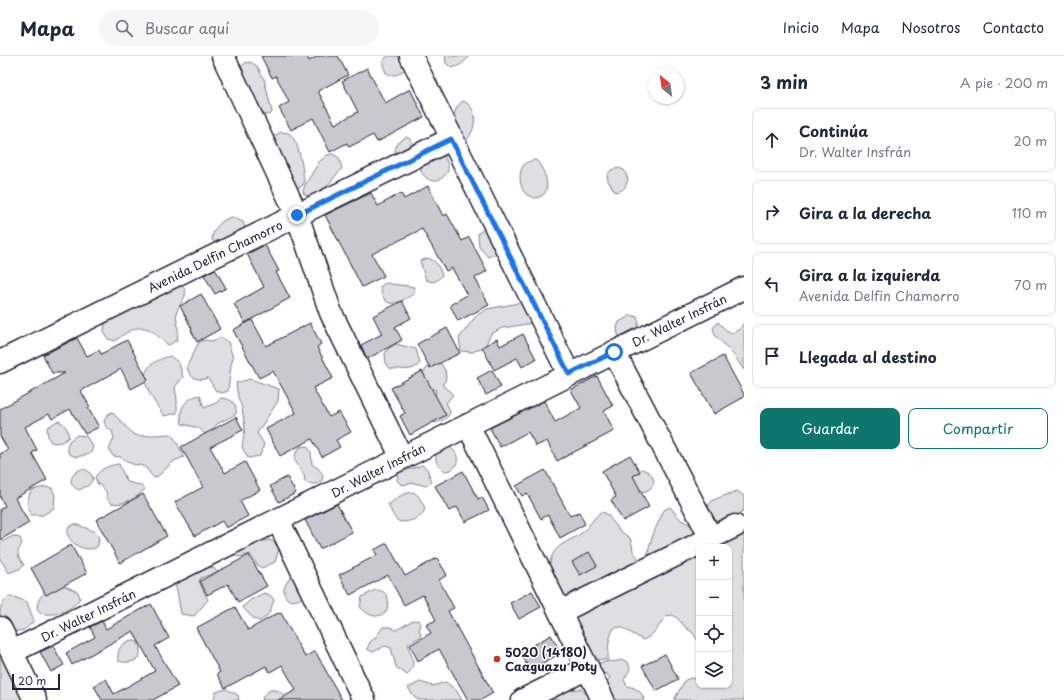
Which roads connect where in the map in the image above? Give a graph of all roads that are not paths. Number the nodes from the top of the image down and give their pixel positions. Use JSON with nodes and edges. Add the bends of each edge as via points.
{"nodes":[{"id":1,"x":223,"y":56,"type":"edge"},
{"id":2,"x":411,"y":56,"type":"edge"},
{"id":3,"x":451,"y":139,"type":"junction"},
{"id":4,"x":297,"y":215,"type":"junction"},
{"id":5,"x":744,"y":288,"type":"edge"},
{"id":6,"x":614,"y":352,"type":"junction"},
{"id":7,"x":0,"y":362,"type":"edge"},
{"id":8,"x":569,"y":374,"type":"junction"},
{"id":9,"x":468,"y":425,"type":"junction"},
{"id":10,"x":402,"y":458,"type":"junction"},
{"id":11,"x":278,"y":520,"type":"junction"},
{"id":12,"x":735,"y":526,"type":"dead end"},
{"id":13,"x":711,"y":538,"type":"junction"},
{"id":14,"x":560,"y":612,"type":"junction"},
{"id":15,"x":0,"y":628,"type":"edge"},
{"id":16,"x":12,"y":652,"type":"junction"},
{"id":17,"x":588,"y":668,"type":"junction"},
{"id":18,"x":35,"y":700,"type":"edge"},
{"id":19,"x":364,"y":700,"type":"edge"},
{"id":20,"x":524,"y":700,"type":"edge"},
{"id":21,"x":603,"y":700,"type":"edge"}],
"edges":[{"from":1,"to":4,"type":"street"},
{"from":2,"to":3,"type":"street"},
{"from":3,"to":4,"type":"street","name":"Avenida Delfin Chamorro"},
{"from":3,"to":8,"type":"street"},
{"from":4,"to":7,"type":"street","name":"Avenida Delfin Chamorro"},
{"from":4,"to":10,"type":"street","via":[[331,313]]},
{"from":5,"to":6,"type":"street","name":"Dr. Walter Insfrán"},
{"from":6,"to":8,"type":"street","name":"Dr. Walter Insfrán"},
{"from":6,"to":13,"type":"street"},
{"from":8,"to":9,"type":"street","name":"Dr. Walter Insfrán"},
{"from":9,"to":10,"type":"street","name":"Dr. Walter Insfrán"},
{"from":9,"to":14,"type":"street"},
{"from":10,"to":11,"type":"street","name":"Dr. Walter Insfrán"},
{"from":11,"to":16,"type":"street","name":"Dr. Walter Insfrán"},
{"from":11,"to":19,"type":"street"},
{"from":12,"to":13,"type":"street"},
{"from":13,"to":14,"type":"street"},
{"from":14,"to":17,"type":"street"},
{"from":15,"to":16,"type":"street"},
{"from":16,"to":18,"type":"street"},
{"from":17,"to":20,"type":"street"},
{"from":17,"to":21,"type":"street"}]}
